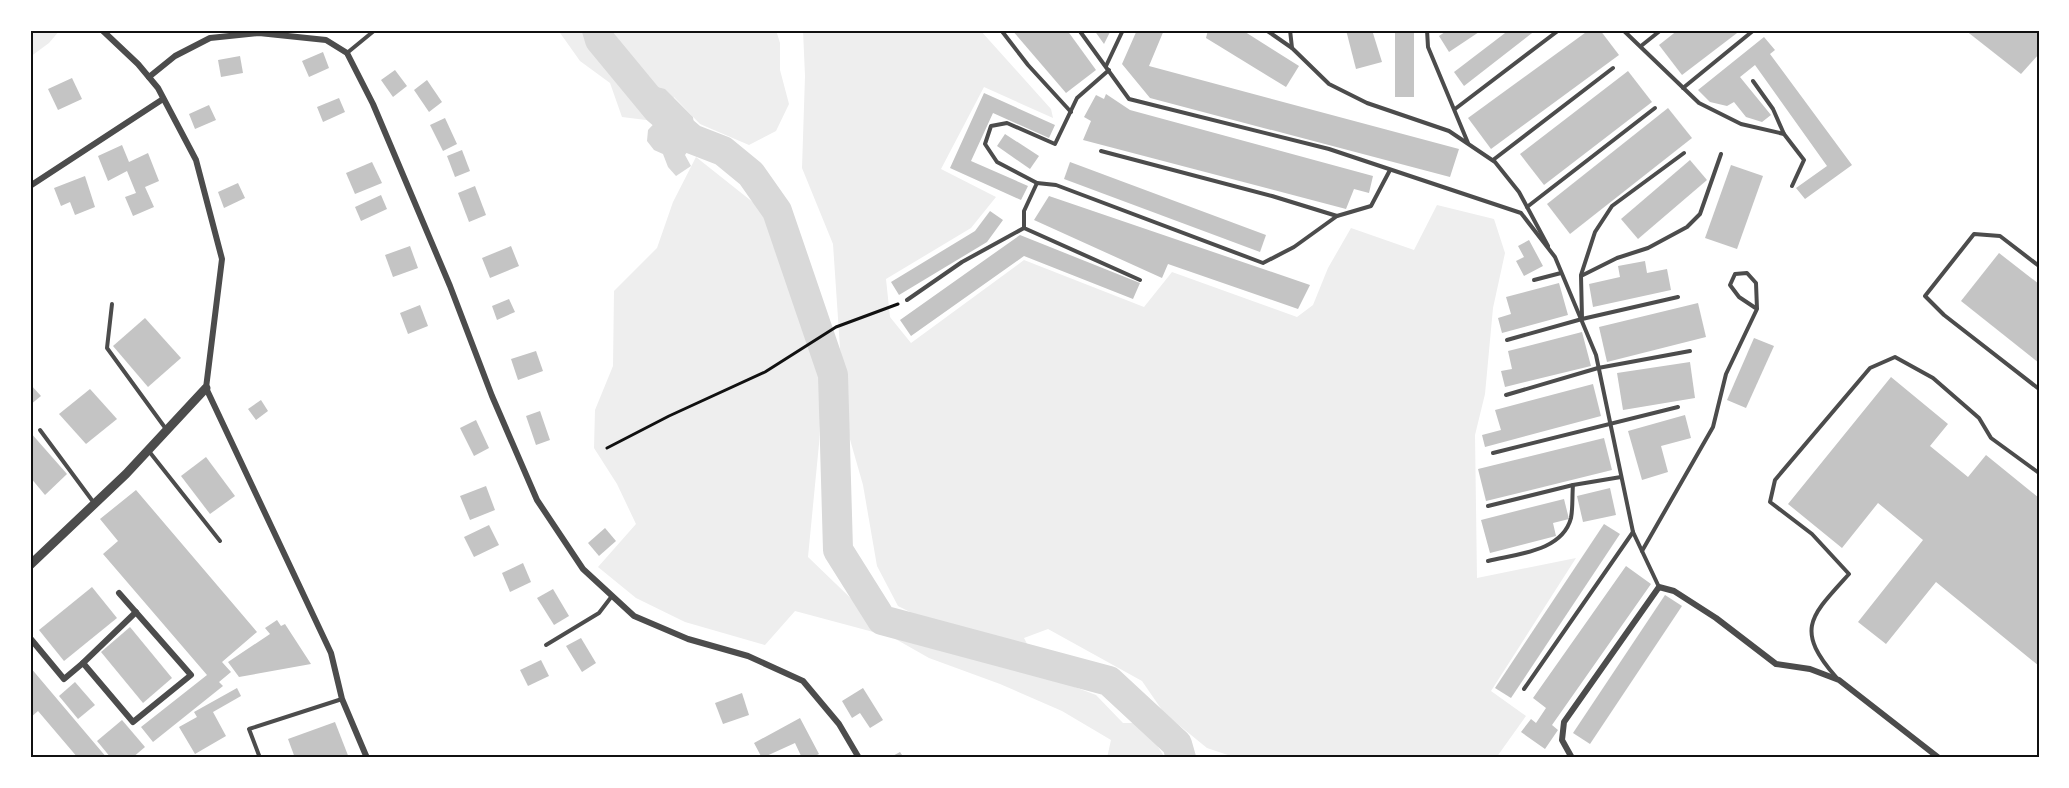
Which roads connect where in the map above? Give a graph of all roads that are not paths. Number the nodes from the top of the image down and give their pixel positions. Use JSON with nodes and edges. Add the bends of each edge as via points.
{"nodes":[{"id":1,"x":102,"y":30,"type":"edge"},
{"id":2,"x":375,"y":30,"type":"edge"},
{"id":3,"x":1000,"y":30,"type":"edge"},
{"id":4,"x":1079,"y":30,"type":"edge"},
{"id":5,"x":1123,"y":30,"type":"edge"},
{"id":6,"x":1266,"y":30,"type":"edge"},
{"id":7,"x":1290,"y":30,"type":"edge"},
{"id":8,"x":1427,"y":30,"type":"edge"},
{"id":9,"x":1559,"y":30,"type":"edge"},
{"id":10,"x":1623,"y":30,"type":"edge"},
{"id":11,"x":1661,"y":30,"type":"edge"},
{"id":12,"x":1754,"y":30,"type":"edge"},
{"id":13,"x":1641,"y":46,"type":"junction"},
{"id":14,"x":1292,"y":48,"type":"junction"},
{"id":15,"x":347,"y":53,"type":"junction"},
{"id":16,"x":1613,"y":68,"type":"dead end"},
{"id":17,"x":1108,"y":69,"type":"junction"},
{"id":18,"x":149,"y":77,"type":"junction"},
{"id":19,"x":1753,"y":81,"type":"dead end"},
{"id":20,"x":1683,"y":88,"type":"junction"},
{"id":21,"x":163,"y":99,"type":"junction"},
{"id":22,"x":1655,"y":108,"type":"dead end"},
{"id":23,"x":1455,"y":109,"type":"junction"},
{"id":24,"x":1071,"y":112,"type":"junction"},
{"id":25,"x":1784,"y":134,"type":"junction"},
{"id":26,"x":1468,"y":144,"type":"junction"},
{"id":27,"x":1101,"y":151,"type":"dead end"},
{"id":28,"x":1684,"y":153,"type":"dead end"},
{"id":29,"x":1721,"y":154,"type":"dead end"},
{"id":30,"x":1493,"y":160,"type":"junction"},
{"id":31,"x":1390,"y":170,"type":"junction"},
{"id":32,"x":1037,"y":183,"type":"junction"},
{"id":33,"x":30,"y":186,"type":"edge"},
{"id":34,"x":1792,"y":186,"type":"dead end"},
{"id":35,"x":1527,"y":207,"type":"junction"},
{"id":36,"x":1337,"y":216,"type":"junction"},
{"id":37,"x":1024,"y":228,"type":"junction"},
{"id":38,"x":1554,"y":257,"type":"junction"},
{"id":39,"x":2039,"y":266,"type":"edge"},
{"id":40,"x":1561,"y":273,"type":"junction"},
{"id":41,"x":1581,"y":276,"type":"junction"},
{"id":42,"x":1140,"y":280,"type":"dead end"},
{"id":43,"x":1534,"y":280,"type":"dead end"},
{"id":44,"x":1678,"y":297,"type":"dead end"},
{"id":45,"x":907,"y":300,"type":"road end"},
{"id":46,"x":112,"y":304,"type":"dead end"},
{"id":47,"x":1757,"y":309,"type":"junction"},
{"id":48,"x":1581,"y":319,"type":"junction"},
{"id":49,"x":1507,"y":340,"type":"dead end"},
{"id":50,"x":1690,"y":351,"type":"dead end"},
{"id":51,"x":1598,"y":368,"type":"junction"},
{"id":52,"x":206,"y":388,"type":"junction"},
{"id":53,"x":2039,"y":389,"type":"edge"},
{"id":54,"x":1506,"y":395,"type":"dead end"},
{"id":55,"x":1678,"y":407,"type":"dead end"},
{"id":56,"x":1609,"y":423,"type":"junction"},
{"id":57,"x":40,"y":430,"type":"dead end"},
{"id":58,"x":166,"y":430,"type":"junction"},
{"id":59,"x":148,"y":450,"type":"junction"},
{"id":60,"x":1493,"y":453,"type":"dead end"},
{"id":61,"x":2039,"y":473,"type":"edge"},
{"id":62,"x":1621,"y":477,"type":"junction"},
{"id":63,"x":1573,"y":486,"type":"junction"},
{"id":64,"x":94,"y":504,"type":"junction"},
{"id":65,"x":1488,"y":506,"type":"dead end"},
{"id":66,"x":1633,"y":532,"type":"junction"},
{"id":67,"x":220,"y":541,"type":"dead end"},
{"id":68,"x":1642,"y":551,"type":"junction"},
{"id":69,"x":1488,"y":561,"type":"dead end"},
{"id":70,"x":30,"y":565,"type":"edge"},
{"id":71,"x":1659,"y":587,"type":"junction"},
{"id":72,"x":119,"y":593,"type":"dead end"},
{"id":73,"x":612,"y":596,"type":"junction"},
{"id":74,"x":136,"y":612,"type":"junction"},
{"id":75,"x":30,"y":638,"type":"edge"},
{"id":76,"x":546,"y":645,"type":"dead end"},
{"id":77,"x":83,"y":663,"type":"junction"},
{"id":78,"x":1839,"y":680,"type":"junction"},
{"id":79,"x":1524,"y":689,"type":"dead end"},
{"id":80,"x":342,"y":699,"type":"junction"},
{"id":81,"x":259,"y":758,"type":"edge"},
{"id":82,"x":367,"y":758,"type":"edge"},
{"id":83,"x":859,"y":758,"type":"edge"},
{"id":84,"x":1572,"y":758,"type":"edge"},
{"id":85,"x":1939,"y":758,"type":"edge"}],
"edges":[{"from":1,"to":18,"type":"street"},
{"from":2,"to":15,"type":"lane"},
{"from":3,"to":24,"type":"lane"},
{"from":4,"to":17,"type":"lane"},
{"from":5,"to":17,"type":"lane"},
{"from":6,"to":14,"type":"lane"},
{"from":7,"to":14,"type":"lane"},
{"from":8,"to":23,"type":"lane","via":[[1428,47]]},
{"from":9,"to":23,"type":"lane"},
{"from":10,"to":13,"type":"lane"},
{"from":11,"to":13,"type":"lane"},
{"from":12,"to":20,"type":"lane"},
{"from":13,"to":20,"type":"lane"},
{"from":14,"to":26,"type":"lane","via":[[1329,84],[1367,103],[1449,131]]},
{"from":15,"to":18,"type":"street","via":[[326,40],[259,33],[210,38],[175,56]]},
{"from":15,"to":73,"type":"street","via":[[373,104],[537,500],[583,569]]},
{"from":16,"to":30,"type":"lane"},
{"from":17,"to":24,"type":"lane","via":[[1077,98]]},
{"from":17,"to":31,"type":"lane","via":[[1130,99],[1329,149]]},
{"from":18,"to":21,"type":"street"},
{"from":19,"to":25,"type":"lane","via":[[1773,108]]},
{"from":20,"to":25,"type":"lane","via":[[1699,103],[1741,124]]},
{"from":21,"to":33,"type":"street"},
{"from":21,"to":52,"type":"street","via":[[196,160],[222,260]]},
{"from":22,"to":35,"type":"lane"},
{"from":23,"to":26,"type":"lane"},
{"from":24,"to":32,"type":"lane","via":[[1055,144],[1007,123],[991,126],[985,144],[997,162]]},
{"from":25,"to":34,"type":"lane","via":[[1804,160]]},
{"from":26,"to":30,"type":"lane"},
{"from":27,"to":36,"type":"lane"},
{"from":28,"to":41,"type":"lane","via":[[1612,206],[1595,232]]},
{"from":29,"to":41,"type":"lane","via":[[1700,214],[1687,227]]},
{"from":30,"to":35,"type":"lane"},
{"from":31,"to":36,"type":"lane","via":[[1371,206]]},
{"from":31,"to":38,"type":"lane","via":[[1521,213]]},
{"from":32,"to":36,"type":"lane","via":[[1056,185],[1263,263],[1294,248]]},
{"from":32,"to":37,"type":"lane","via":[[1024,211]]},
{"from":35,"to":38,"type":"lane"},
{"from":37,"to":42,"type":"lane"},
{"from":37,"to":45,"type":"lane","via":[[962,262]]},
{"from":38,"to":40,"type":"lane"},
{"from":39,"to":53,"type":"lane","via":[[2000,236],[1974,234],[1925,296]]},
{"from":40,"to":43,"type":"lane"},
{"from":40,"to":48,"type":"lane"},
{"from":41,"to":48,"type":"lane"},
{"from":44,"to":48,"type":"lane"},
{"from":46,"to":58,"type":"lane","via":[[107,348]]},
{"from":47,"to":47,"type":"lane","via":[[1755,283],[1747,273],[1735,274],[1730,285]]},
{"from":47,"to":68,"type":"lane","via":[[1726,374],[1713,427]]},
{"from":48,"to":49,"type":"lane"},
{"from":48,"to":51,"type":"lane"},
{"from":50,"to":51,"type":"lane"},
{"from":51,"to":54,"type":"lane"},
{"from":51,"to":56,"type":"lane"},
{"from":52,"to":58,"type":"street"},
{"from":52,"to":80,"type":"street","via":[[331,653]]},
{"from":55,"to":56,"type":"lane"},
{"from":56,"to":60,"type":"lane"},
{"from":56,"to":62,"type":"lane"},
{"from":57,"to":64,"type":"lane"},
{"from":58,"to":59,"type":"street"},
{"from":59,"to":64,"type":"street"},
{"from":59,"to":67,"type":"lane"},
{"from":61,"to":78,"type":"lane","via":[[1991,438],[1979,418],[1933,378],[1895,357],[1870,368],[1775,480],[1770,502],[1812,534],[1848,574],[1814,616],[1810,632],[1819,657]]},
{"from":62,"to":63,"type":"lane"},
{"from":62,"to":66,"type":"lane"},
{"from":63,"to":65,"type":"lane"},
{"from":63,"to":69,"type":"lane","via":[[1571,519],[1551,545]]},
{"from":64,"to":70,"type":"street"},
{"from":66,"to":68,"type":"lane"},
{"from":66,"to":79,"type":"lane"},
{"from":68,"to":71,"type":"lane"},
{"from":71,"to":78,"type":"street","via":[[1674,591],[1716,618],[1776,664],[1810,669]]},
{"from":71,"to":84,"type":"street","via":[[1564,722],[1562,740]]},
{"from":72,"to":74,"type":"street"},
{"from":73,"to":76,"type":"lane","via":[[599,613]]},
{"from":73,"to":83,"type":"street","via":[[634,616],[688,639],[748,656],[803,681],[839,724]]},
{"from":74,"to":77,"type":"street"},
{"from":74,"to":77,"type":"street","via":[[191,675],[133,722]]},
{"from":75,"to":77,"type":"street","via":[[64,679]]},
{"from":78,"to":85,"type":"street"},
{"from":80,"to":81,"type":"lane","via":[[249,729]]},
{"from":80,"to":82,"type":"street"}]}
